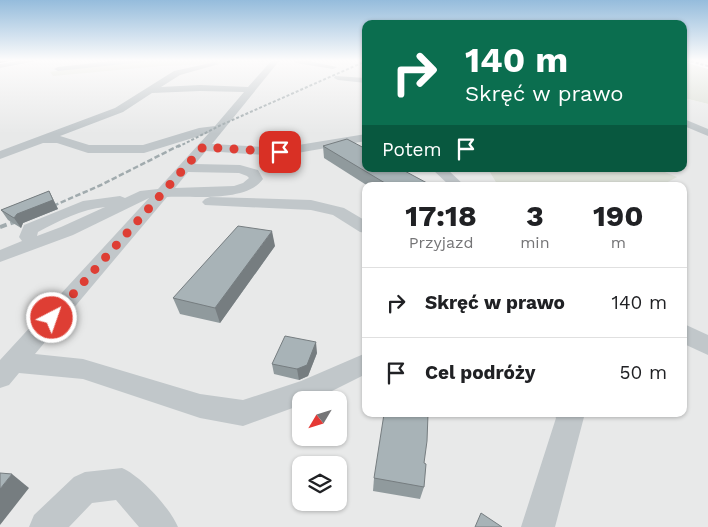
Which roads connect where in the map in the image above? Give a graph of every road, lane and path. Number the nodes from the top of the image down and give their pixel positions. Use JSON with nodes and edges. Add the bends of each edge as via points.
{"nodes":[{"id":1,"x":159,"y":85,"type":"edge"},
{"id":2,"x":256,"y":85,"type":"edge"},
{"id":3,"x":150,"y":90,"type":"junction"},
{"id":4,"x":249,"y":90,"type":"junction"},
{"id":5,"x":687,"y":124,"type":"edge"},
{"id":6,"x":218,"y":129,"type":"junction"},
{"id":7,"x":687,"y":134,"type":"edge"},
{"id":8,"x":708,"y":134,"type":"edge"},
{"id":9,"x":362,"y":139,"type":"edge"},
{"id":10,"x":39,"y":141,"type":"junction"},
{"id":11,"x":0,"y":142,"type":"edge"},
{"id":12,"x":203,"y":147,"type":"junction"},
{"id":13,"x":0,"y":155,"type":"edge"},
{"id":14,"x":184,"y":168,"type":"junction"},
{"id":15,"x":442,"y":172,"type":"edge"},
{"id":16,"x":454,"y":182,"type":"edge"},
{"id":17,"x":158,"y":197,"type":"junction"},
{"id":18,"x":362,"y":226,"type":"edge"},
{"id":19,"x":0,"y":256,"type":"edge"},
{"id":20,"x":687,"y":335,"type":"edge"},
{"id":21,"x":708,"y":346,"type":"edge"},
{"id":22,"x":362,"y":365,"type":"edge"},
{"id":23,"x":7,"y":369,"type":"edge"},
{"id":24,"x":570,"y":417,"type":"edge"},
{"id":25,"x":46,"y":527,"type":"edge"},
{"id":26,"x":161,"y":527,"type":"edge"},
{"id":27,"x":538,"y":527,"type":"edge"}],
"edges":[{"from":1,"to":3,"type":"lane"},
{"from":2,"to":4,"type":"street"},
{"from":3,"to":4,"type":"street"},
{"from":3,"to":10,"type":"lane","via":[[118,110]]},
{"from":4,"to":6,"type":"street"},
{"from":5,"to":8,"type":"street"},
{"from":6,"to":10,"type":"street","via":[[203,130],[144,149],[88,149],[58,139]]},
{"from":6,"to":12,"type":"street"},
{"from":7,"to":8,"type":"street"},
{"from":9,"to":12,"type":"street","via":[[280,152]]},
{"from":10,"to":11,"type":"street"},
{"from":10,"to":13,"type":"lane"},
{"from":12,"to":14,"type":"street"},
{"from":14,"to":17,"type":"street"},
{"from":14,"to":17,"type":"street","via":[[240,169],[252,172],[256,179],[235,190]]},
{"from":15,"to":16,"type":"street"},
{"from":17,"to":18,"type":"street","via":[[311,206],[338,211]]},
{"from":17,"to":19,"type":"street","via":[[145,194],[133,199],[88,204],[30,229],[28,236],[31,241],[40,241]]},
{"from":17,"to":23,"type":"street"},
{"from":20,"to":21,"type":"street"},
{"from":22,"to":23,"type":"lane","via":[[308,391],[243,414],[200,406],[83,369]]},
{"from":24,"to":27,"type":"street"},
{"from":25,"to":26,"type":"street","via":[[85,488],[122,484]]}]}
